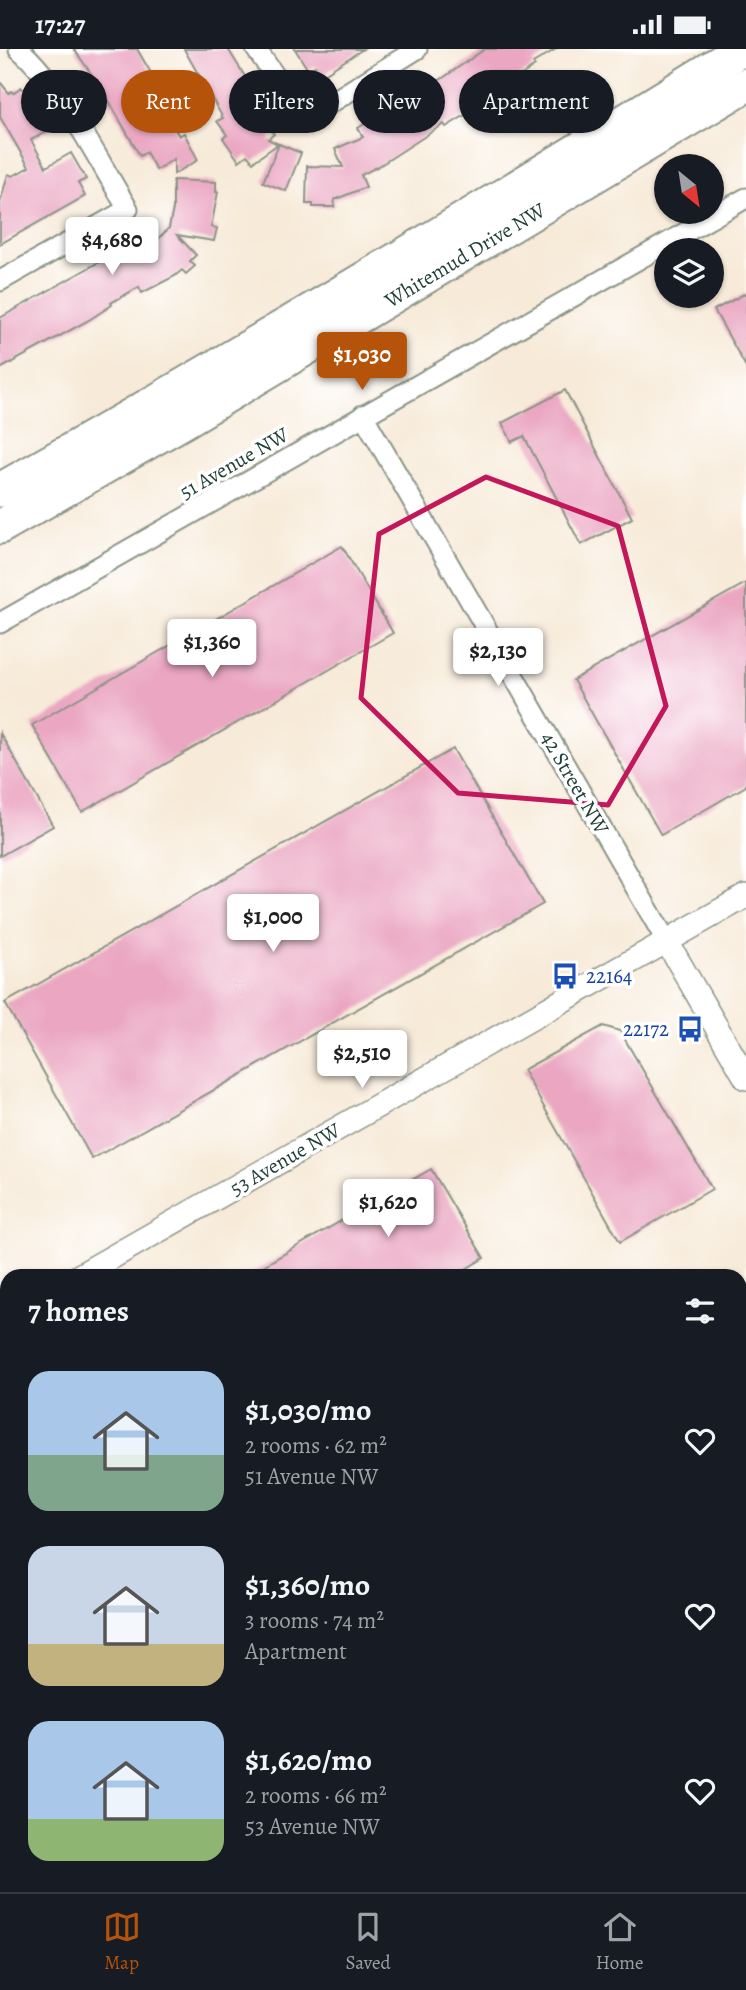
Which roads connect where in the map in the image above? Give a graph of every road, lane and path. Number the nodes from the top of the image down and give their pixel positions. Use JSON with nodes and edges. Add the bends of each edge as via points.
{"nodes":[{"id":1,"x":19,"y":49,"type":"edge"},
{"id":2,"x":256,"y":49,"type":"edge"},
{"id":3,"x":417,"y":49,"type":"edge"},
{"id":4,"x":742,"y":49,"type":"edge"},
{"id":5,"x":746,"y":85,"type":"edge"},
{"id":6,"x":746,"y":198,"type":"edge"},
{"id":7,"x":0,"y":281,"type":"edge"},
{"id":8,"x":363,"y":415,"type":"junction"},
{"id":9,"x":0,"y":489,"type":"edge"},
{"id":10,"x":0,"y":527,"type":"edge"},
{"id":11,"x":0,"y":623,"type":"edge"},
{"id":12,"x":746,"y":896,"type":"edge"},
{"id":13,"x":667,"y":942,"type":"junction"},
{"id":14,"x":746,"y":1078,"type":"edge"},
{"id":15,"x":91,"y":1269,"type":"edge"}],
"edges":[{"from":1,"to":7,"type":"street","via":[[44,74],[128,209]]},
{"from":2,"to":3,"type":"street","via":[[305,119]]},
{"from":4,"to":9,"type":"highway","name":"Whitemud Drive NW","via":[[593,142]]},
{"from":5,"to":10,"type":"highway","name":"Whitemud Drive NW"},
{"from":6,"to":8,"type":"street","name":"51 Avenue NW"},
{"from":8,"to":11,"type":"street","name":"51 Avenue NW"},
{"from":8,"to":13,"type":"street","name":"42 Street NW"},
{"from":12,"to":13,"type":"street","name":"53 Avenue NW"},
{"from":13,"to":14,"type":"street","name":"42 Street NW"},
{"from":13,"to":15,"type":"street","name":"53 Avenue NW"}]}
